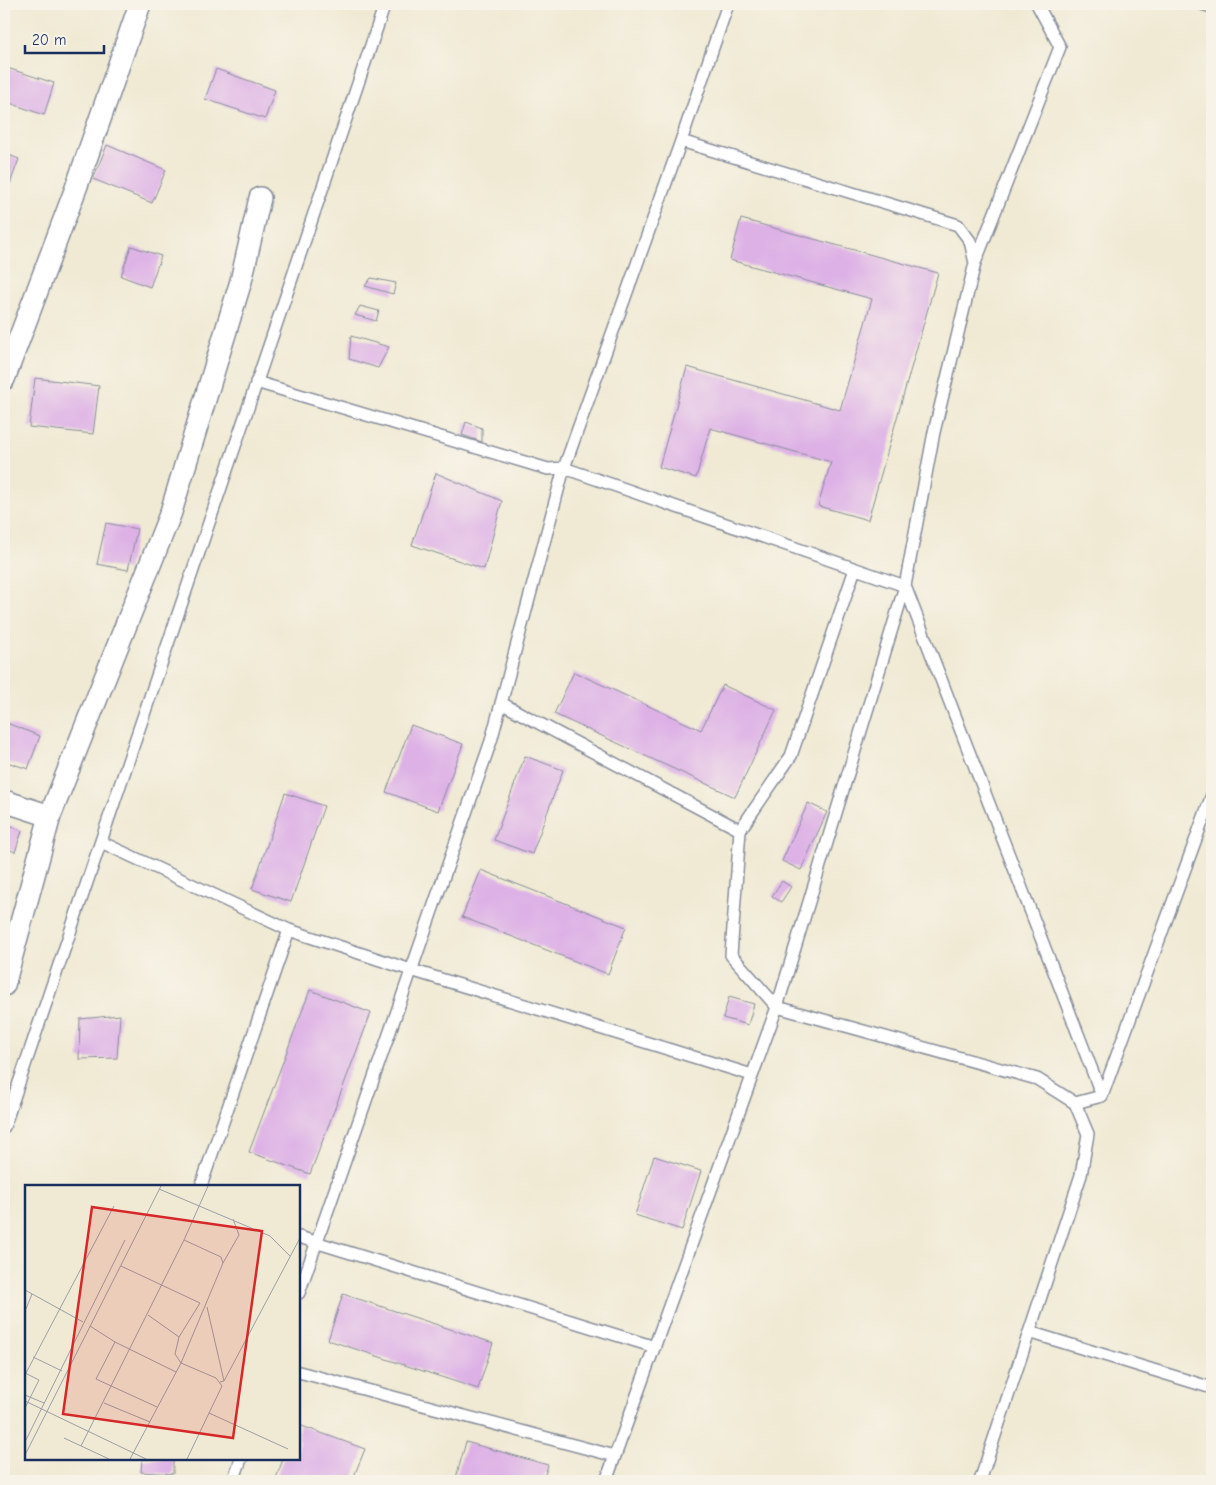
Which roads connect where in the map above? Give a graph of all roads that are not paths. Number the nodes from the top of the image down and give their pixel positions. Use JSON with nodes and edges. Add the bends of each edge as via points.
{"nodes":[{"id":1,"x":140,"y":4,"type":"edge"},
{"id":2,"x":385,"y":4,"type":"edge"},
{"id":3,"x":728,"y":4,"type":"edge"},
{"id":4,"x":1037,"y":4,"type":"edge"},
{"id":5,"x":1202,"y":4,"type":"edge"},
{"id":6,"x":1212,"y":7,"type":"edge"},
{"id":7,"x":681,"y":141,"type":"junction"},
{"id":8,"x":260,"y":198,"type":"dead end"},
{"id":9,"x":975,"y":263,"type":"junction"},
{"id":10,"x":4,"y":379,"type":"edge"},
{"id":11,"x":256,"y":382,"type":"junction"},
{"id":12,"x":564,"y":468,"type":"junction"},
{"id":13,"x":855,"y":569,"type":"junction"},
{"id":14,"x":905,"y":586,"type":"junction"},
{"id":15,"x":501,"y":703,"type":"junction"},
{"id":16,"x":1212,"y":795,"type":"edge"},
{"id":17,"x":4,"y":801,"type":"edge"},
{"id":18,"x":50,"y":816,"type":"junction"},
{"id":19,"x":740,"y":830,"type":"junction"},
{"id":20,"x":101,"y":842,"type":"junction"},
{"id":21,"x":290,"y":930,"type":"junction"},
{"id":22,"x":411,"y":970,"type":"junction"},
{"id":23,"x":4,"y":985,"type":"edge"},
{"id":24,"x":777,"y":1007,"type":"junction"},
{"id":25,"x":752,"y":1075,"type":"junction"},
{"id":26,"x":1102,"y":1096,"type":"junction"},
{"id":27,"x":1074,"y":1103,"type":"junction"},
{"id":28,"x":4,"y":1127,"type":"edge"},
{"id":29,"x":201,"y":1185,"type":"edge"},
{"id":30,"x":300,"y":1237,"type":"edge"},
{"id":31,"x":316,"y":1242,"type":"junction"},
{"id":32,"x":300,"y":1290,"type":"edge"},
{"id":33,"x":1029,"y":1332,"type":"junction"},
{"id":34,"x":655,"y":1346,"type":"junction"},
{"id":35,"x":300,"y":1372,"type":"edge"},
{"id":36,"x":1212,"y":1388,"type":"edge"},
{"id":37,"x":615,"y":1456,"type":"junction"},
{"id":38,"x":241,"y":1460,"type":"edge"},
{"id":39,"x":233,"y":1481,"type":"edge"},
{"id":40,"x":606,"y":1481,"type":"edge"},
{"id":41,"x":980,"y":1481,"type":"edge"}],
"edges":[{"from":1,"to":10,"type":"street","via":[[76,188]]},
{"from":2,"to":11,"type":"lane"},
{"from":3,"to":7,"type":"lane"},
{"from":4,"to":9,"type":"lane","via":[[1060,46]]},
{"from":5,"to":6,"type":"lane"},
{"from":7,"to":9,"type":"lane","via":[[958,225],[970,241]]},
{"from":7,"to":12,"type":"lane"},
{"from":8,"to":18,"type":"street","via":[[241,281],[171,512]]},
{"from":9,"to":14,"type":"lane","via":[[934,432]]},
{"from":11,"to":12,"type":"lane","via":[[548,469]]},
{"from":11,"to":20,"type":"lane"},
{"from":12,"to":13,"type":"lane"},
{"from":12,"to":15,"type":"lane"},
{"from":13,"to":14,"type":"lane"},
{"from":13,"to":19,"type":"lane","via":[[791,756]]},
{"from":14,"to":24,"type":"lane"},
{"from":14,"to":26,"type":"lane"},
{"from":15,"to":19,"type":"lane"},
{"from":15,"to":22,"type":"lane","via":[[491,741]]},
{"from":16,"to":26,"type":"lane"},
{"from":17,"to":18,"type":"street"},
{"from":18,"to":23,"type":"street"},
{"from":19,"to":24,"type":"lane","via":[[731,955]]},
{"from":20,"to":21,"type":"lane"},
{"from":20,"to":28,"type":"lane"},
{"from":21,"to":22,"type":"lane"},
{"from":21,"to":29,"type":"lane"},
{"from":22,"to":25,"type":"lane"},
{"from":22,"to":31,"type":"lane"},
{"from":24,"to":25,"type":"lane"},
{"from":24,"to":27,"type":"lane","via":[[1037,1079]]},
{"from":25,"to":34,"type":"lane"},
{"from":26,"to":27,"type":"lane"},
{"from":27,"to":33,"type":"lane","via":[[1088,1134],[1081,1175]]},
{"from":30,"to":31,"type":"lane"},
{"from":31,"to":32,"type":"lane"},
{"from":31,"to":34,"type":"lane"},
{"from":33,"to":36,"type":"lane"},
{"from":33,"to":41,"type":"lane"},
{"from":34,"to":37,"type":"lane"},
{"from":35,"to":37,"type":"lane"},
{"from":37,"to":40,"type":"lane"},
{"from":38,"to":39,"type":"lane"}]}
